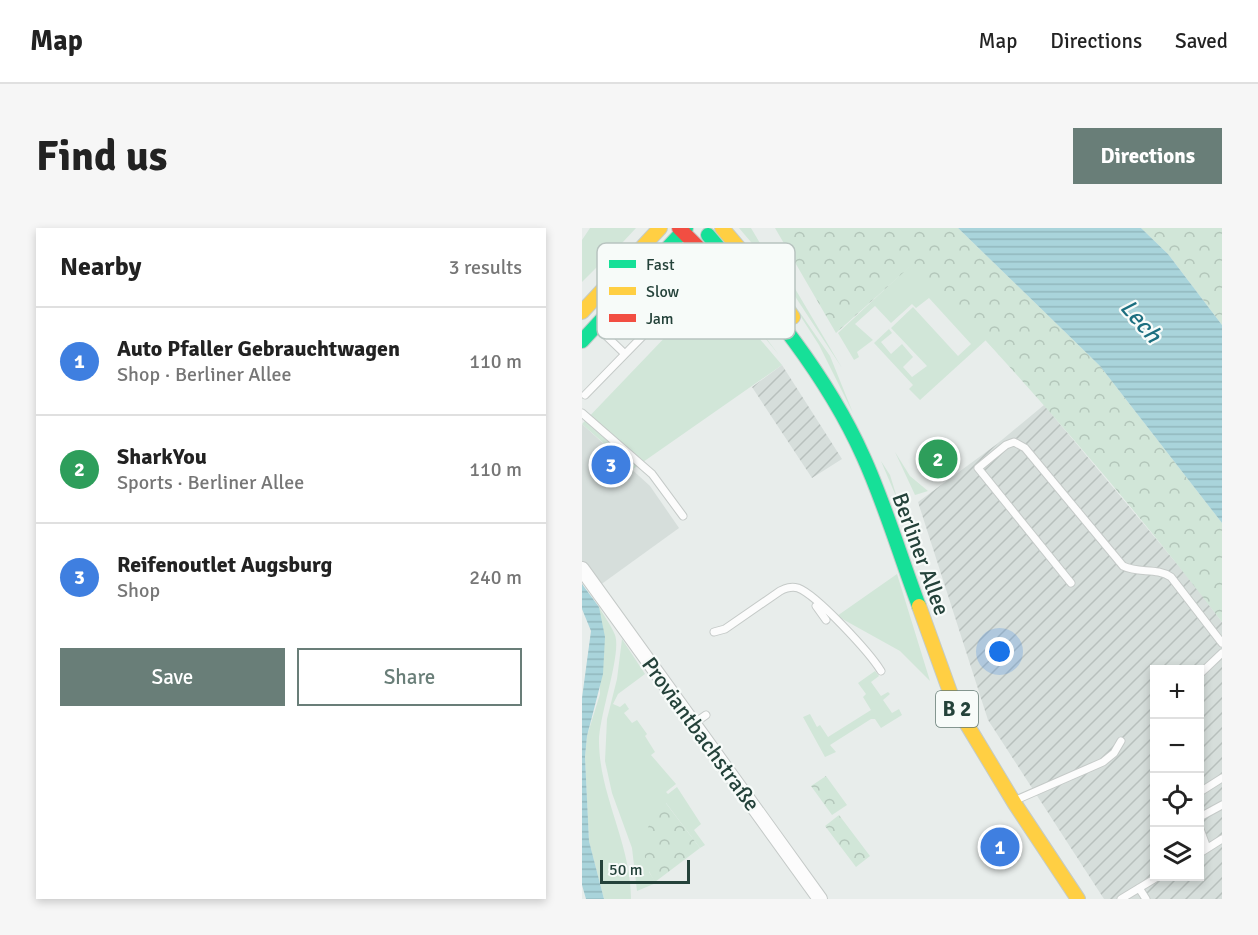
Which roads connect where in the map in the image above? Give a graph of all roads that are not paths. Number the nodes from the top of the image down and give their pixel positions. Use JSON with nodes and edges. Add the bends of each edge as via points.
{"nodes":[{"id":1,"x":660,"y":228,"type":"edge"},
{"id":2,"x":722,"y":228,"type":"edge"},
{"id":3,"x":683,"y":229,"type":"edge"},
{"id":4,"x":708,"y":235,"type":"dead end"},
{"id":5,"x":646,"y":243,"type":"edge"},
{"id":6,"x":671,"y":243,"type":"edge"},
{"id":7,"x":695,"y":243,"type":"edge"},
{"id":8,"x":715,"y":243,"type":"edge"},
{"id":9,"x":735,"y":243,"type":"edge"},
{"id":10,"x":597,"y":296,"type":"edge"},
{"id":11,"x":582,"y":312,"type":"edge"},
{"id":12,"x":795,"y":320,"type":"edge"},
{"id":13,"x":596,"y":327,"type":"edge"},
{"id":14,"x":609,"y":339,"type":"edge"},
{"id":15,"x":640,"y":339,"type":"edge"},
{"id":16,"x":792,"y":339,"type":"edge"},
{"id":17,"x":582,"y":341,"type":"edge"},
{"id":18,"x":625,"y":354,"type":"junction"},
{"id":19,"x":807,"y":385,"type":"dead end"},
{"id":20,"x":585,"y":395,"type":"dead end"},
{"id":21,"x":582,"y":413,"type":"edge"},
{"id":22,"x":852,"y":431,"type":"junction"},
{"id":23,"x":683,"y":516,"type":"dead end"},
{"id":24,"x":582,"y":569,"type":"edge"},
{"id":25,"x":1071,"y":583,"type":"dead end"},
{"id":26,"x":809,"y":597,"type":"junction"},
{"id":27,"x":826,"y":620,"type":"dead end"},
{"id":28,"x":714,"y":632,"type":"dead end"},
{"id":29,"x":1222,"y":643,"type":"edge"},
{"id":30,"x":1222,"y":653,"type":"edge"},
{"id":31,"x":1204,"y":670,"type":"edge"},
{"id":32,"x":881,"y":671,"type":"dead end"},
{"id":33,"x":706,"y":715,"type":"dead end"},
{"id":34,"x":692,"y":724,"type":"junction"},
{"id":35,"x":1121,"y":741,"type":"dead end"},
{"id":36,"x":1222,"y":778,"type":"edge"},
{"id":37,"x":1204,"y":789,"type":"edge"},
{"id":38,"x":1013,"y":802,"type":"junction"},
{"id":39,"x":1222,"y":805,"type":"edge"},
{"id":40,"x":1204,"y":815,"type":"edge"},
{"id":41,"x":1222,"y":839,"type":"edge"},
{"id":42,"x":1204,"y":840,"type":"edge"},
{"id":43,"x":1207,"y":848,"type":"junction"},
{"id":44,"x":1204,"y":850,"type":"edge"},
{"id":45,"x":1151,"y":881,"type":"edge"},
{"id":46,"x":1139,"y":888,"type":"junction"},
{"id":47,"x":820,"y":899,"type":"edge"},
{"id":48,"x":1078,"y":899,"type":"edge"},
{"id":49,"x":1121,"y":899,"type":"edge"},
{"id":50,"x":1146,"y":899,"type":"edge"}],
"edges":[{"from":1,"to":5,"type":"main road"},
{"from":2,"to":9,"type":"main road"},
{"from":3,"to":6,"type":"main road"},
{"from":3,"to":7,"type":"main road"},
{"from":4,"to":8,"type":"main road","name":"Berliner Allee","number":"B 2"},
{"from":10,"to":11,"type":"main road"},
{"from":12,"to":22,"type":"main road","via":[[826,365],[847,405]]},
{"from":13,"to":17,"type":"main road"},
{"from":14,"to":18,"type":"lane"},
{"from":15,"to":18,"type":"lane"},
{"from":16,"to":22,"type":"main road","name":"Berliner Allee","number":"B 2"},
{"from":18,"to":20,"type":"lane"},
{"from":19,"to":22,"type":"main road","via":[[825,412]]},
{"from":21,"to":23,"type":"lane","via":[[652,474]]},
{"from":22,"to":38,"type":"main road","name":"Berliner Allee","number":"B 2","via":[[954,704]]},
{"from":24,"to":34,"type":"street","name":"Proviantbachstraße","via":[[662,673]]},
{"from":25,"to":29,"type":"lane","via":[[978,468],[1006,445],[1014,442],[1025,448],[1123,566],[1130,570],[1160,571],[1171,578]]},
{"from":26,"to":27,"type":"lane"},
{"from":26,"to":28,"type":"lane","via":[[799,588],[789,587],[725,629]]},
{"from":26,"to":32,"type":"lane","via":[[837,621]]},
{"from":30,"to":31,"type":"lane"},
{"from":33,"to":34,"type":"lane"},
{"from":34,"to":47,"type":"street","name":"Proviantbachstraße"},
{"from":35,"to":38,"type":"lane","via":[[1103,762]]},
{"from":36,"to":37,"type":"lane"},
{"from":38,"to":48,"type":"main road","name":"Berliner Allee","number":"B 2"},
{"from":39,"to":40,"type":"lane"},
{"from":41,"to":43,"type":"lane"},
{"from":42,"to":43,"type":"lane"},
{"from":43,"to":44,"type":"lane"},
{"from":45,"to":46,"type":"lane"},
{"from":46,"to":49,"type":"lane"},
{"from":46,"to":50,"type":"lane"}]}
